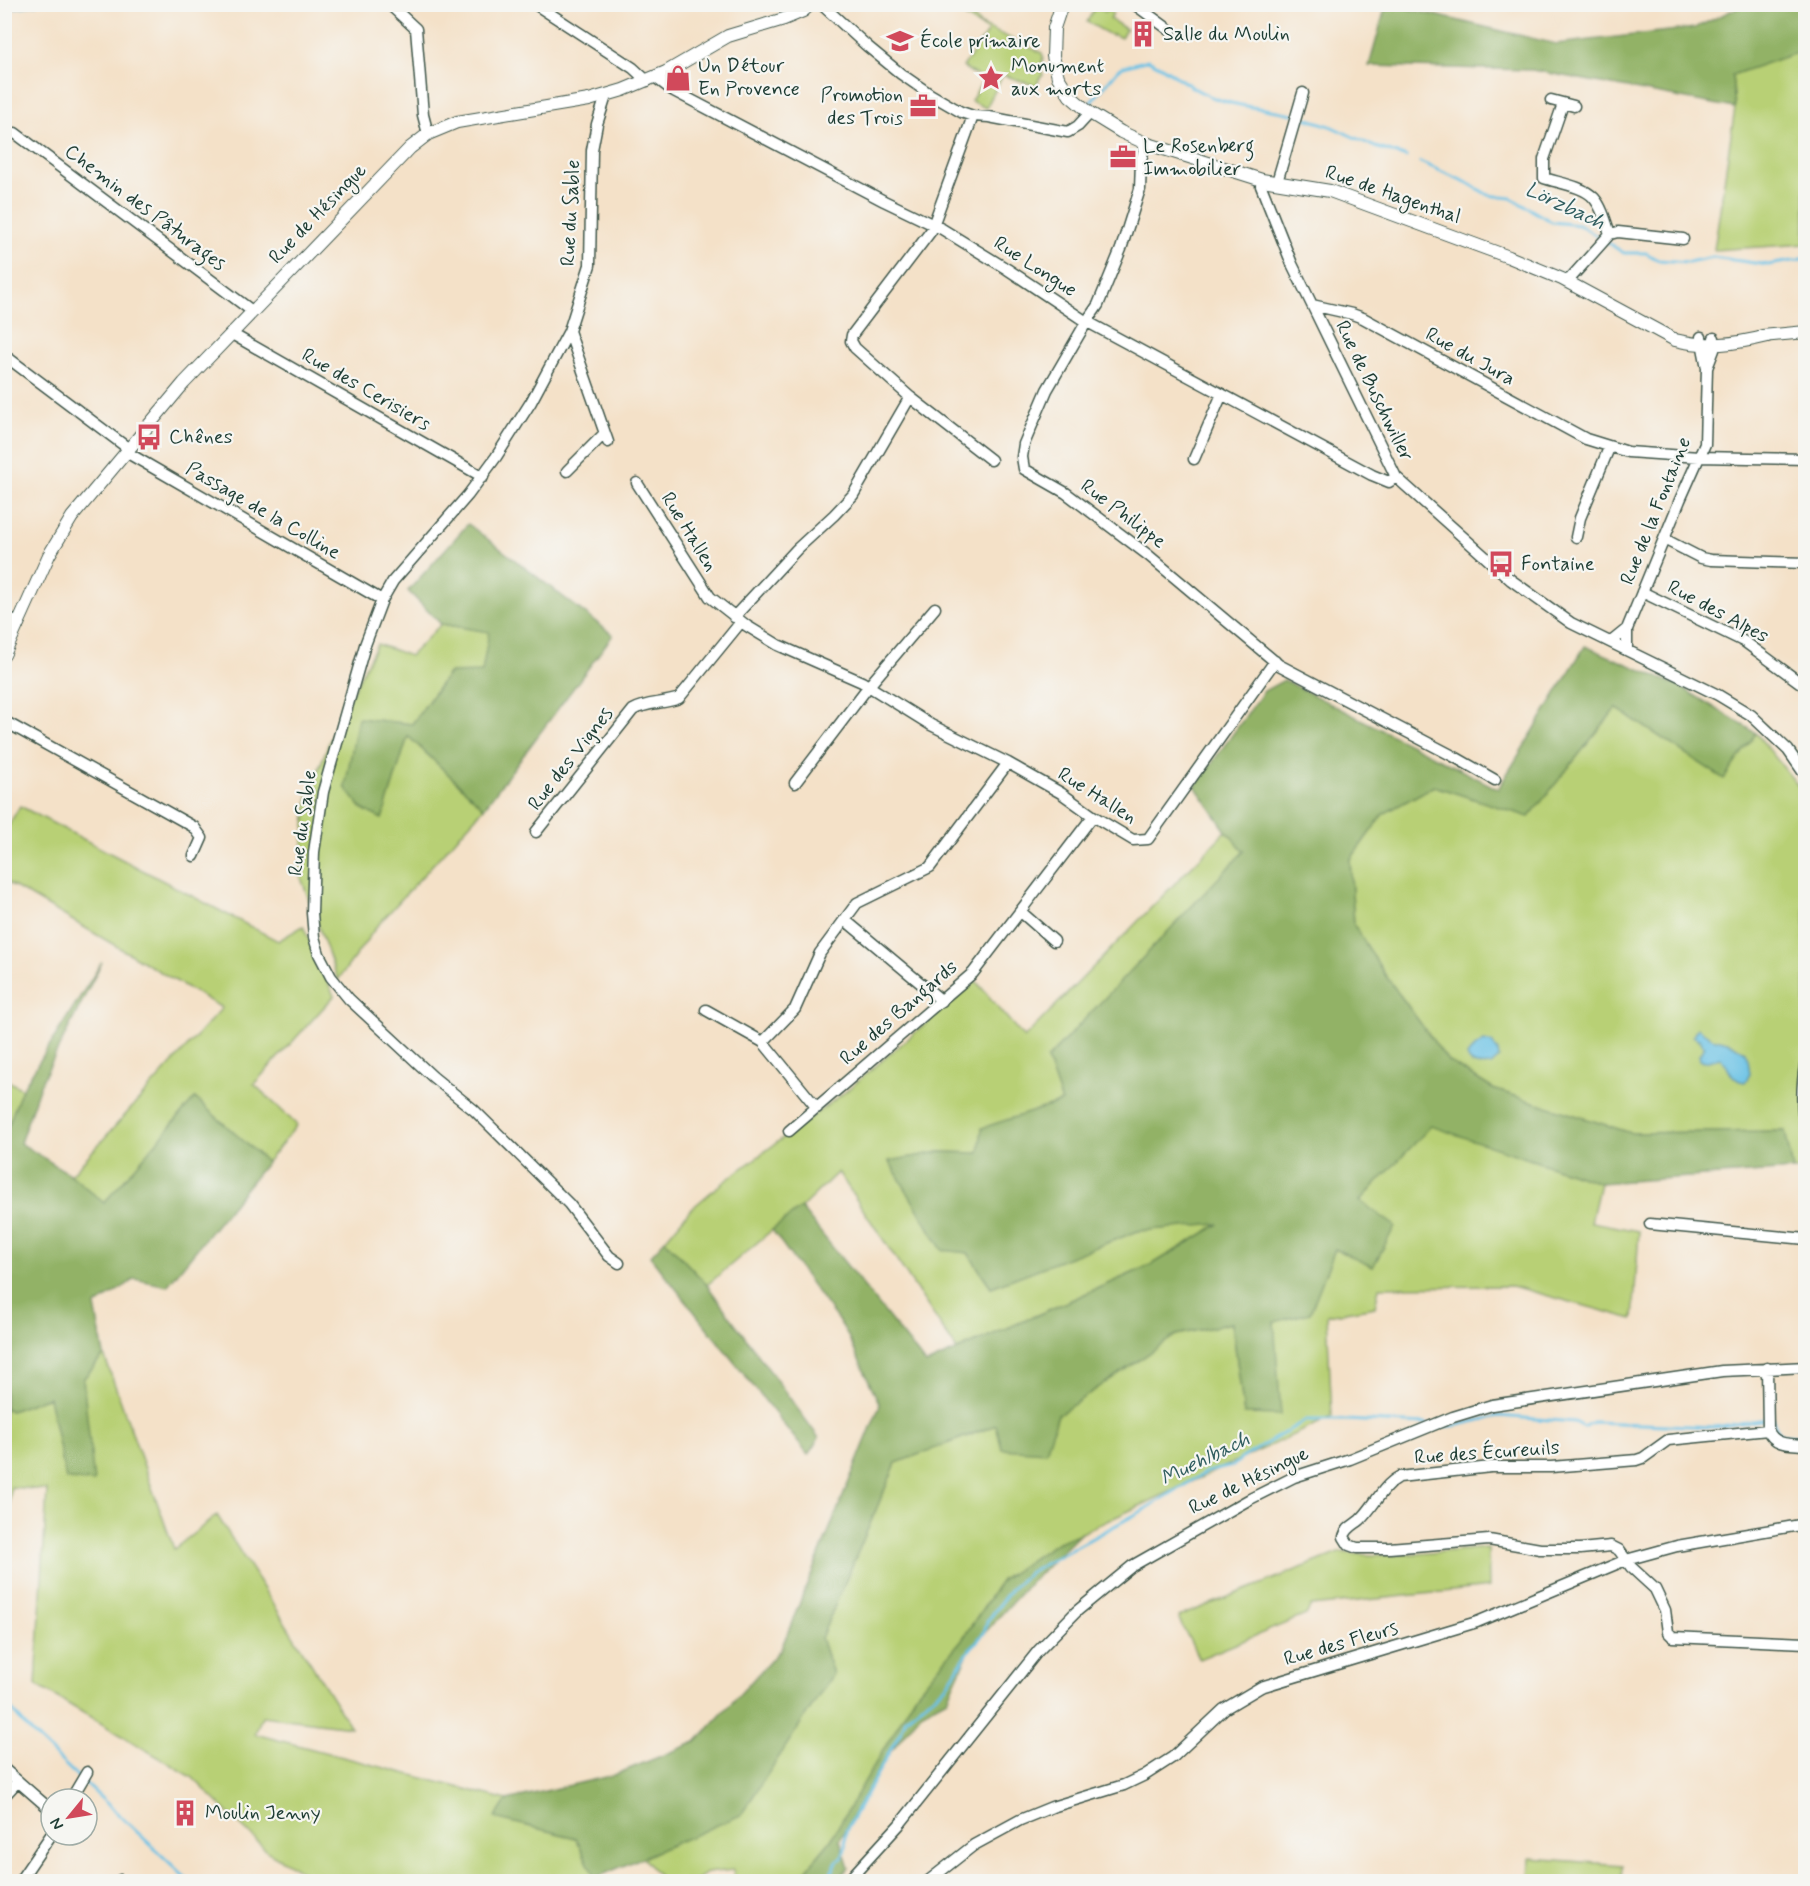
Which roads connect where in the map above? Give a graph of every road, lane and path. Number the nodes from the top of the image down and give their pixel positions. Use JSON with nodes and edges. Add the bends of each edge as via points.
{"nodes":[{"id":1,"x":388,"y":4,"type":"edge"},
{"id":2,"x":535,"y":4,"type":"edge"},
{"id":3,"x":811,"y":4,"type":"edge"},
{"id":4,"x":821,"y":4,"type":"edge"},
{"id":5,"x":1062,"y":4,"type":"edge"},
{"id":6,"x":1134,"y":4,"type":"edge"},
{"id":7,"x":1171,"y":31,"type":"dead end"},
{"id":8,"x":651,"y":79,"type":"junction"},
{"id":9,"x":1303,"y":93,"type":"dead end"},
{"id":10,"x":606,"y":96,"type":"junction"},
{"id":11,"x":1551,"y":100,"type":"dead end"},
{"id":12,"x":1090,"y":113,"type":"junction"},
{"id":13,"x":973,"y":117,"type":"junction"},
{"id":14,"x":15,"y":133,"type":"dead end"},
{"id":15,"x":428,"y":134,"type":"junction"},
{"id":16,"x":1145,"y":143,"type":"junction"},
{"id":17,"x":1262,"y":180,"type":"junction"},
{"id":18,"x":1277,"y":182,"type":"junction"},
{"id":19,"x":933,"y":225,"type":"junction"},
{"id":20,"x":1610,"y":234,"type":"junction"},
{"id":21,"x":1683,"y":239,"type":"dead end"},
{"id":22,"x":1567,"y":282,"type":"junction"},
{"id":23,"x":1312,"y":305,"type":"junction"},
{"id":24,"x":252,"y":311,"type":"junction"},
{"id":25,"x":1087,"y":321,"type":"junction"},
{"id":26,"x":569,"y":331,"type":"junction"},
{"id":27,"x":1806,"y":332,"type":"edge"},
{"id":28,"x":232,"y":334,"type":"junction"},
{"id":29,"x":1701,"y":341,"type":"junction"},
{"id":30,"x":1714,"y":341,"type":"junction"},
{"id":31,"x":4,"y":355,"type":"edge"},
{"id":32,"x":1707,"y":368,"type":"junction"},
{"id":33,"x":1222,"y":394,"type":"junction"},
{"id":34,"x":910,"y":397,"type":"junction"},
{"id":35,"x":1609,"y":448,"type":"junction"},
{"id":36,"x":128,"y":450,"type":"junction"},
{"id":37,"x":1699,"y":457,"type":"junction"},
{"id":38,"x":1194,"y":459,"type":"dead end"},
{"id":39,"x":1806,"y":459,"type":"edge"},
{"id":40,"x":991,"y":460,"type":"dead end"},
{"id":41,"x":567,"y":471,"type":"dead end"},
{"id":42,"x":483,"y":477,"type":"junction"},
{"id":43,"x":1396,"y":477,"type":"junction"},
{"id":44,"x":637,"y":483,"type":"dead end"},
{"id":45,"x":1576,"y":537,"type":"dead end"},
{"id":46,"x":1664,"y":539,"type":"junction"},
{"id":47,"x":1806,"y":563,"type":"edge"},
{"id":48,"x":1642,"y":592,"type":"junction"},
{"id":49,"x":382,"y":600,"type":"junction"},
{"id":50,"x":935,"y":608,"type":"dead end"},
{"id":51,"x":4,"y":614,"type":"edge"},
{"id":52,"x":738,"y":619,"type":"junction"},
{"id":53,"x":18,"y":625,"type":"junction"},
{"id":54,"x":1627,"y":628,"type":"junction"},
{"id":55,"x":1611,"y":642,"type":"junction"},
{"id":56,"x":1627,"y":650,"type":"junction"},
{"id":57,"x":4,"y":655,"type":"edge"},
{"id":58,"x":1275,"y":661,"type":"junction"},
{"id":59,"x":868,"y":687,"type":"junction"},
{"id":60,"x":1806,"y":687,"type":"edge"},
{"id":61,"x":4,"y":721,"type":"edge"},
{"id":62,"x":1802,"y":761,"type":"edge"},
{"id":63,"x":1008,"y":763,"type":"junction"},
{"id":64,"x":1805,"y":776,"type":"edge"},
{"id":65,"x":1495,"y":780,"type":"dead end"},
{"id":66,"x":795,"y":783,"type":"dead end"},
{"id":67,"x":1093,"y":816,"type":"junction"},
{"id":68,"x":537,"y":832,"type":"dead end"},
{"id":69,"x":194,"y":856,"type":"dead end"},
{"id":70,"x":1021,"y":912,"type":"junction"},
{"id":71,"x":845,"y":920,"type":"junction"},
{"id":72,"x":1054,"y":941,"type":"dead end"},
{"id":73,"x":942,"y":1001,"type":"junction"},
{"id":74,"x":706,"y":1010,"type":"dead end"},
{"id":75,"x":763,"y":1042,"type":"junction"},
{"id":76,"x":1806,"y":1059,"type":"edge"},
{"id":77,"x":817,"y":1108,"type":"junction"},
{"id":78,"x":1806,"y":1129,"type":"edge"},
{"id":79,"x":789,"y":1131,"type":"dead end"},
{"id":80,"x":1650,"y":1224,"type":"dead end"},
{"id":81,"x":1806,"y":1239,"type":"edge"},
{"id":82,"x":619,"y":1263,"type":"dead end"},
{"id":83,"x":1806,"y":1367,"type":"edge"},
{"id":84,"x":1767,"y":1368,"type":"junction"},
{"id":85,"x":1768,"y":1428,"type":"junction"},
{"id":86,"x":1806,"y":1445,"type":"edge"},
{"id":87,"x":1806,"y":1524,"type":"edge"},
{"id":88,"x":1626,"y":1560,"type":"junction"},
{"id":89,"x":1806,"y":1643,"type":"edge"},
{"id":90,"x":4,"y":1769,"type":"edge"},
{"id":91,"x":86,"y":1773,"type":"dead end"},
{"id":92,"x":18,"y":1781,"type":"junction"},
{"id":93,"x":77,"y":1787,"type":"edge"},
{"id":94,"x":4,"y":1796,"type":"edge"},
{"id":95,"x":39,"y":1799,"type":"edge"},
{"id":96,"x":43,"y":1847,"type":"edge"},
{"id":97,"x":19,"y":1881,"type":"edge"},
{"id":98,"x":847,"y":1881,"type":"edge"},
{"id":99,"x":927,"y":1881,"type":"edge"}],
"edges":[{"from":1,"to":15,"type":"street","via":[[416,29]]},
{"from":2,"to":8,"type":"street","name":"Rue Longue"},
{"from":3,"to":8,"type":"main road","name":"Rue de Hésingue","via":[[803,12],[728,36]]},
{"from":4,"to":13,"type":"street","via":[[901,74]]},
{"from":5,"to":12,"type":"main road","name":"Rue de Hagenthal","via":[[1054,28],[1056,73],[1063,88]]},
{"from":6,"to":7,"type":"street"},
{"from":8,"to":10,"type":"main road","name":"Rue de Hésingue"},
{"from":8,"to":19,"type":"street","name":"Rue Longue"},
{"from":9,"to":18,"type":"street"},
{"from":10,"to":15,"type":"main road","name":"Rue de Hésingue","via":[[457,122]]},
{"from":10,"to":26,"type":"street","name":"Rue du Sable","via":[[592,150],[590,265]]},
{"from":11,"to":20,"type":"street","via":[[1569,105],[1544,159],[1544,178],[1593,196]]},
{"from":12,"to":13,"type":"street","via":[[1068,132]]},
{"from":12,"to":16,"type":"main road","name":"Rue de Hagenthal"},
{"from":13,"to":19,"type":"street"},
{"from":14,"to":24,"type":"street","name":"Chemin des Pâturages"},
{"from":15,"to":24,"type":"main road","name":"Rue de Hésingue","via":[[389,167]]},
{"from":16,"to":17,"type":"main road","name":"Rue de Hagenthal"},
{"from":16,"to":25,"type":"street","name":"Rue Philippe","via":[[1133,216],[1098,305]]},
{"from":17,"to":18,"type":"main road","name":"Rue de Hagenthal"},
{"from":17,"to":23,"type":"street","name":"Rue de Buschwiller","via":[[1282,243]]},
{"from":18,"to":22,"type":"main road","name":"Rue de Hagenthal","via":[[1349,197]]},
{"from":19,"to":25,"type":"street","name":"Rue Longue"},
{"from":19,"to":34,"type":"street","via":[[851,341]]},
{"from":20,"to":21,"type":"street"},
{"from":20,"to":22,"type":"street"},
{"from":22,"to":29,"type":"main road","name":"Rue de Hagenthal","via":[[1656,330]]},
{"from":23,"to":35,"type":"street","name":"Rue du Jura","via":[[1363,318],[1576,434]]},
{"from":23,"to":43,"type":"street","name":"Rue de Buschwiller"},
{"from":24,"to":28,"type":"main road","name":"Rue de Hésingue"},
{"from":25,"to":33,"type":"street","name":"Rue Longue"},
{"from":25,"to":58,"type":"street","name":"Rue Philippe","via":[[1042,401],[1024,444],[1024,468],[1148,555]]},
{"from":26,"to":41,"type":"street","via":[[606,438]]},
{"from":26,"to":42,"type":"street","name":"Rue du Sable","via":[[531,402]]},
{"from":27,"to":30,"type":"main road","name":"Rue de Hagenthal"},
{"from":28,"to":36,"type":"main road","name":"Rue de Hésingue","via":[[184,383]]},
{"from":28,"to":42,"type":"street","name":"Rue des Cerisiers"},
{"from":29,"to":30,"type":"main road","name":"Rue de Hagenthal"},
{"from":29,"to":32,"type":"street","name":"Rue de la Fontaine"},
{"from":30,"to":32,"type":"street","name":"Rue de la Fontaine"},
{"from":31,"to":36,"type":"street","name":"Passage de la Colline"},
{"from":32,"to":37,"type":"street","name":"Rue de la Fontaine","via":[[1707,426]]},
{"from":33,"to":38,"type":"street"},
{"from":33,"to":43,"type":"street","name":"Rue Longue","via":[[1372,475],[1389,482]]},
{"from":34,"to":40,"type":"street"},
{"from":34,"to":52,"type":"street","name":"Rue des Vignes","via":[[853,495],[797,549]]},
{"from":35,"to":37,"type":"street","name":"Rue du Jura"},
{"from":35,"to":45,"type":"street"},
{"from":36,"to":49,"type":"street","name":"Passage de la Colline"},
{"from":36,"to":53,"type":"main road","name":"Rue de Hésingue","via":[[61,534]]},
{"from":37,"to":39,"type":"street","name":"Rue du Jura"},
{"from":37,"to":46,"type":"street","name":"Rue de la Fontaine"},
{"from":42,"to":49,"type":"street","name":"Rue du Sable","via":[[393,581]]},
{"from":43,"to":55,"type":"street","name":"Rue de Buschwiller","via":[[1511,580],[1571,622]]},
{"from":44,"to":52,"type":"street","name":"Rue Hallen","via":[[710,597]]},
{"from":46,"to":47,"type":"street","via":[[1711,560]]},
{"from":46,"to":48,"type":"street","name":"Rue de la Fontaine"},
{"from":48,"to":54,"type":"street","name":"Rue de la Fontaine"},
{"from":48,"to":60,"type":"street","name":"Rue des Alpes","via":[[1745,642]]},
{"from":49,"to":82,"type":"street","name":"Rue du Sable","via":[[365,645],[323,792],[312,881],[314,937],[319,954],[349,999],[474,1110],[569,1204],[609,1256]]},
{"from":50,"to":59,"type":"street"},
{"from":51,"to":53,"type":"street"},
{"from":52,"to":59,"type":"street","name":"Rue Hallen","via":[[778,645]]},
{"from":52,"to":68,"type":"street","name":"Rue des Vignes","via":[[679,698],[633,710]]},
{"from":53,"to":57,"type":"main road","name":"Rue de Hésingue"},
{"from":54,"to":55,"type":"street","name":"Rue de la Fontaine"},
{"from":54,"to":56,"type":"street","name":"Rue de la Fontaine"},
{"from":55,"to":56,"type":"street","name":"Rue de Buschwiller"},
{"from":56,"to":62,"type":"street","name":"Rue de Buschwiller","via":[[1751,715]]},
{"from":58,"to":65,"type":"street","name":"Rue Philippe"},
{"from":58,"to":67,"type":"street","name":"Rue Hallen","via":[[1148,839],[1133,840]]},
{"from":59,"to":63,"type":"street","name":"Rue Hallen","via":[[931,725]]},
{"from":59,"to":66,"type":"street"},
{"from":61,"to":69,"type":"street","via":[[194,827],[202,838]]},
{"from":62,"to":64,"type":"street","name":"Rue de Buschwiller"},
{"from":63,"to":67,"type":"street","name":"Rue Hallen"},
{"from":63,"to":71,"type":"street","via":[[930,867],[858,903]]},
{"from":67,"to":70,"type":"street","name":"Rue des Bangards"},
{"from":70,"to":72,"type":"street"},
{"from":70,"to":73,"type":"street","name":"Rue des Bangards","via":[[973,973]]},
{"from":71,"to":73,"type":"street"},
{"from":71,"to":75,"type":"street","via":[[820,952],[795,1009]]},
{"from":73,"to":77,"type":"street","name":"Rue des Bangards"},
{"from":74,"to":75,"type":"street"},
{"from":75,"to":77,"type":"street"},
{"from":76,"to":78,"type":"street","via":[[1802,1101]]},
{"from":77,"to":79,"type":"street","name":"Rue des Bangards"},
{"from":80,"to":81,"type":"street"},
{"from":83,"to":84,"type":"street","name":"Rue de Hésingue"},
{"from":84,"to":85,"type":"street"},
{"from":84,"to":98,"type":"street","name":"Rue de Hésingue","via":[[1685,1376],[1477,1409],[1275,1486],[1185,1534],[1132,1566],[1050,1637],[899,1825]]},
{"from":85,"to":86,"type":"street","via":[[1777,1442]]},
{"from":85,"to":88,"type":"street","name":"Rue des Écureuils","via":[[1668,1440],[1637,1460],[1482,1468],[1399,1477],[1347,1529],[1344,1537],[1357,1548],[1489,1540],[1540,1549],[1611,1546]]},
{"from":87,"to":88,"type":"street","name":"Rue des Fleurs","via":[[1677,1546]]},
{"from":88,"to":89,"type":"street","via":[[1658,1593],[1670,1635]]},
{"from":88,"to":99,"type":"street","name":"Rue des Fleurs","via":[[1476,1622],[1253,1691],[1224,1709],[1173,1757],[1145,1775],[1020,1820],[974,1845]]},
{"from":90,"to":92,"type":"street"},
{"from":91,"to":93,"type":"street"},
{"from":92,"to":94,"type":"street"},
{"from":92,"to":95,"type":"street"},
{"from":96,"to":97,"type":"street"}]}
